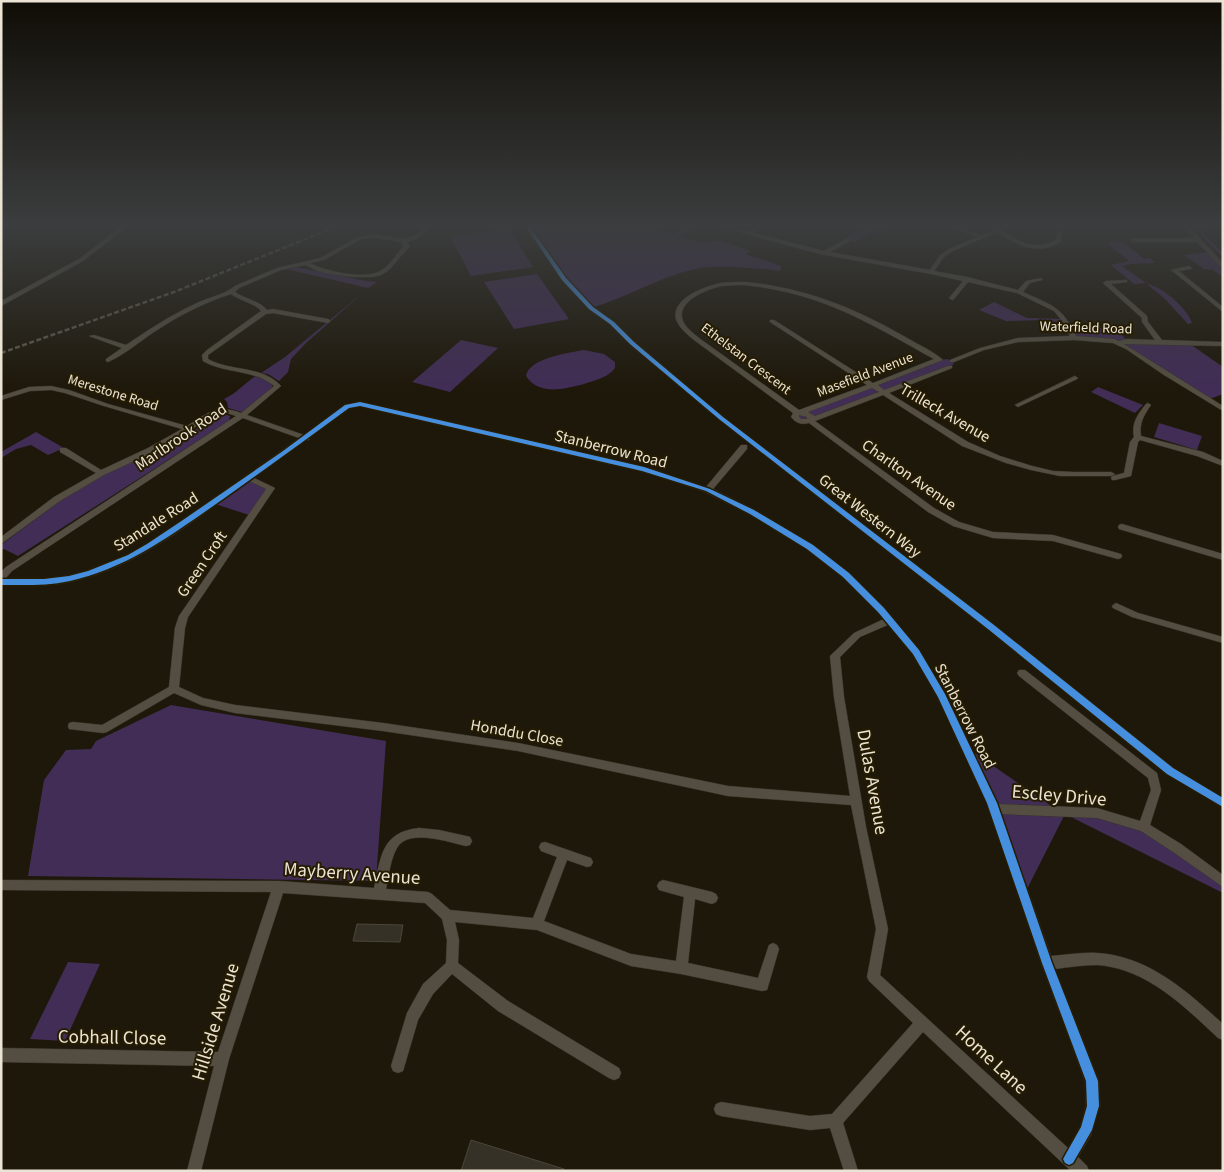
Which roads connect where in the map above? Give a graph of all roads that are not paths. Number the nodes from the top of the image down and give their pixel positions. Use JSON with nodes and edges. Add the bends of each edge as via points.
{"nodes":[{"id":1,"x":47,"y":279,"type":"edge"},
{"id":2,"x":256,"y":279,"type":"edge"},
{"id":3,"x":967,"y":279,"type":"joint"},
{"id":4,"x":1040,"y":279,"type":"dead end"},
{"id":5,"x":1185,"y":279,"type":"edge"},
{"id":6,"x":1125,"y":281,"type":"dead end"},
{"id":7,"x":232,"y":292,"type":"junction"},
{"id":8,"x":1019,"y":292,"type":"junction"},
{"id":9,"x":952,"y":298,"type":"dead end"},
{"id":10,"x":1,"y":304,"type":"edge"},
{"id":11,"x":1223,"y":310,"type":"edge"},
{"id":12,"x":264,"y":312,"type":"junction"},
{"id":13,"x":328,"y":321,"type":"dead end"},
{"id":14,"x":772,"y":321,"type":"dead end"},
{"id":15,"x":92,"y":336,"type":"dead end"},
{"id":16,"x":1074,"y":338,"type":"junction"},
{"id":17,"x":1120,"y":343,"type":"junction"},
{"id":18,"x":1161,"y":343,"type":"junction"},
{"id":19,"x":1223,"y":344,"type":"edge"},
{"id":20,"x":127,"y":348,"type":"junction"},
{"id":21,"x":108,"y":360,"type":"dead end"},
{"id":22,"x":939,"y":360,"type":"junction"},
{"id":23,"x":951,"y":364,"type":"junction"},
{"id":24,"x":1075,"y":378,"type":"dead end"},
{"id":25,"x":872,"y":386,"type":"junction"},
{"id":26,"x":883,"y":392,"type":"junction"},
{"id":27,"x":1,"y":398,"type":"edge"},
{"id":28,"x":1018,"y":405,"type":"dead end"},
{"id":29,"x":1148,"y":405,"type":"dead end"},
{"id":30,"x":1223,"y":409,"type":"edge"},
{"id":31,"x":799,"y":413,"type":"junction"},
{"id":32,"x":240,"y":417,"type":"junction"},
{"id":33,"x":810,"y":420,"type":"junction"},
{"id":34,"x":188,"y":428,"type":"junction"},
{"id":35,"x":1138,"y":437,"type":"junction"},
{"id":36,"x":306,"y":438,"type":"junction"},
{"id":37,"x":744,"y":447,"type":"dead end"},
{"id":38,"x":63,"y":450,"type":"dead end"},
{"id":39,"x":1223,"y":464,"type":"edge"},
{"id":40,"x":101,"y":473,"type":"junction"},
{"id":41,"x":248,"y":478,"type":"junction"},
{"id":42,"x":708,"y":490,"type":"junction"},
{"id":43,"x":1122,"y":528,"type":"dead end"},
{"id":44,"x":1,"y":541,"type":"edge"},
{"id":45,"x":1118,"y":556,"type":"dead end"},
{"id":46,"x":1223,"y":557,"type":"edge"},
{"id":47,"x":5,"y":568,"type":"edge"},
{"id":48,"x":1,"y":578,"type":"edge"},
{"id":49,"x":1,"y":582,"type":"edge"},
{"id":50,"x":1116,"y":606,"type":"dead end"},
{"id":51,"x":890,"y":620,"type":"junction"},
{"id":52,"x":1223,"y":640,"type":"edge"},
{"id":53,"x":1022,"y":674,"type":"dead end"},
{"id":54,"x":174,"y":689,"type":"junction"},
{"id":55,"x":73,"y":726,"type":"dead end"},
{"id":56,"x":856,"y":801,"type":"junction"},
{"id":57,"x":994,"y":809,"type":"junction"},
{"id":58,"x":1144,"y":827,"type":"junction"},
{"id":59,"x":466,"y":841,"type":"dead end"},
{"id":60,"x":545,"y":847,"type":"dead end"},
{"id":61,"x":564,"y":854,"type":"junction"},
{"id":62,"x":587,"y":862,"type":"dead end"},
{"id":63,"x":1223,"y":882,"type":"edge"},
{"id":64,"x":1,"y":884,"type":"edge"},
{"id":65,"x":662,"y":886,"type":"dead end"},
{"id":66,"x":279,"y":887,"type":"junction"},
{"id":67,"x":690,"y":893,"type":"junction"},
{"id":68,"x":379,"y":895,"type":"junction"},
{"id":69,"x":712,"y":898,"type":"dead end"},
{"id":70,"x":447,"y":916,"type":"junction"},
{"id":71,"x":538,"y":924,"type":"junction"},
{"id":72,"x":773,"y":949,"type":"dead end"},
{"id":73,"x":1047,"y":963,"type":"junction"},
{"id":74,"x":452,"y":966,"type":"junction"},
{"id":75,"x":680,"y":968,"type":"junction"},
{"id":76,"x":873,"y":977,"type":"joint"},
{"id":77,"x":762,"y":985,"type":"joint"},
{"id":78,"x":922,"y":1023,"type":"junction"},
{"id":79,"x":1223,"y":1033,"type":"edge"},
{"id":80,"x":1,"y":1055,"type":"edge"},
{"id":81,"x":222,"y":1059,"type":"junction"},
{"id":82,"x":398,"y":1066,"type":"dead end"},
{"id":83,"x":614,"y":1073,"type":"dead end"},
{"id":84,"x":721,"y":1108,"type":"dead end"},
{"id":85,"x":835,"y":1121,"type":"junction"},
{"id":86,"x":1069,"y":1159,"type":"junction"},
{"id":87,"x":194,"y":1171,"type":"edge"},
{"id":88,"x":851,"y":1171,"type":"edge"},
{"id":89,"x":1082,"y":1171,"type":"edge"}],
"edges":[{"from":1,"to":10,"type":"street"},
{"from":2,"to":7,"type":"street"},
{"from":3,"to":8,"type":"street"},
{"from":3,"to":9,"type":"street"},
{"from":4,"to":8,"type":"street","via":[[1028,282]]},
{"from":5,"to":11,"type":"street"},
{"from":6,"to":18,"type":"street","via":[[1106,283],[1144,317]]},
{"from":7,"to":12,"type":"street","via":[[260,306]]},
{"from":7,"to":20,"type":"street","via":[[177,314]]},
{"from":8,"to":16,"type":"street","via":[[1056,310]]},
{"from":12,"to":13,"type":"street"},
{"from":12,"to":32,"type":"street","via":[[205,355],[205,360],[210,363],[265,376],[278,386]]},
{"from":14,"to":25,"type":"street"},
{"from":15,"to":20,"type":"street"},
{"from":16,"to":17,"type":"street","name":"Waterfield Road"},
{"from":16,"to":23,"type":"street","name":"Waterfield Road","via":[[1018,340],[982,349]]},
{"from":17,"to":18,"type":"street","name":"Waterfield Road"},
{"from":17,"to":30,"type":"street"},
{"from":18,"to":19,"type":"street","name":"Waterfield Road"},
{"from":20,"to":21,"type":"street"},
{"from":22,"to":23,"type":"street","via":[[941,366]]},
{"from":22,"to":25,"type":"street","name":"Masefield Avenue"},
{"from":22,"to":31,"type":"street","name":"Ethelstan Crescent","via":[[854,312],[785,290],[733,283],[717,285],[693,294],[683,303],[679,312],[680,323],[700,342]]},
{"from":23,"to":26,"type":"street","name":"Masefield Avenue"},
{"from":24,"to":28,"type":"street"},
{"from":25,"to":26,"type":"street","name":"Trilleck Avenue"},
{"from":25,"to":31,"type":"street","name":"Masefield Avenue"},
{"from":26,"to":33,"type":"street","name":"Masefield Avenue"},
{"from":26,"to":35,"type":"street","name":"Trilleck Avenue","via":[[965,444],[1021,466],[1055,474],[1128,474],[1134,442]]},
{"from":27,"to":34,"type":"street","name":"Merestone Road","via":[[29,389],[50,388]]},
{"from":29,"to":35,"type":"street","via":[[1138,418]]},
{"from":31,"to":33,"type":"street","name":"Charlton Avenue","via":[[810,415]]},
{"from":32,"to":34,"type":"street","name":"Marlbrook Road","via":[[221,411]]},
{"from":32,"to":36,"type":"street"},
{"from":32,"to":47,"type":"street","name":"Marlbrook Road"},
{"from":33,"to":45,"type":"street","name":"Charlton Avenue","via":[[931,510],[956,524],[993,535],[1053,538]]},
{"from":34,"to":40,"type":"street","name":"Marlbrook Road","via":[[151,450]]},
{"from":35,"to":39,"type":"street","via":[[1200,454]]},
{"from":36,"to":41,"type":"street","name":"Standale Road"},
{"from":36,"to":42,"type":"street","name":"Stanberrow Road","via":[[347,406],[360,404],[644,469]]},
{"from":37,"to":42,"type":"street"},
{"from":38,"to":40,"type":"street"},
{"from":40,"to":44,"type":"street","name":"Marlbrook Road","via":[[57,499]]},
{"from":41,"to":49,"type":"street","name":"Standale Road","via":[[165,536],[106,568],[70,579]]},
{"from":41,"to":54,"type":"street","name":"Green Croft","via":[[271,488],[184,616]]},
{"from":42,"to":51,"type":"street","name":"Stanberrow Road","via":[[810,547],[846,575]]},
{"from":43,"to":46,"type":"street"},
{"from":47,"to":48,"type":"street","name":"Marlbrook Road"},
{"from":50,"to":52,"type":"street","via":[[1135,615]]},
{"from":51,"to":56,"type":"street","name":"Dulas Avenue","via":[[857,635],[835,656]]},
{"from":51,"to":57,"type":"street","name":"Stanberrow Road","via":[[916,652],[942,696]]},
{"from":53,"to":58,"type":"street","via":[[1153,776],[1156,790]]},
{"from":54,"to":55,"type":"street","via":[[104,729]]},
{"from":54,"to":56,"type":"street","name":"Honddu Close","via":[[201,701],[235,709],[518,747],[728,791]]},
{"from":56,"to":76,"type":"street","name":"Dulas Avenue","via":[[882,929]]},
{"from":57,"to":58,"type":"street","name":"Escley Drive","via":[[1097,813]]},
{"from":57,"to":73,"type":"street","name":"Stanberrow Road"},
{"from":58,"to":63,"type":"street","name":"Escley Drive"},
{"from":59,"to":68,"type":"street","via":[[415,832],[405,835],[394,842],[389,853]]},
{"from":60,"to":61,"type":"street"},
{"from":61,"to":62,"type":"street"},
{"from":61,"to":71,"type":"street"},
{"from":64,"to":66,"type":"street","name":"Mayberry Avenue"},
{"from":65,"to":67,"type":"street"},
{"from":66,"to":68,"type":"street","name":"Mayberry Avenue"},
{"from":66,"to":81,"type":"street","name":"Hillside Avenue"},
{"from":67,"to":69,"type":"street"},
{"from":67,"to":75,"type":"street"},
{"from":68,"to":70,"type":"street","name":"Mayberry Avenue","via":[[428,898]]},
{"from":70,"to":71,"type":"street"},
{"from":70,"to":74,"type":"street","via":[[452,940]]},
{"from":71,"to":75,"type":"street","via":[[631,960]]},
{"from":72,"to":77,"type":"street"},
{"from":73,"to":79,"type":"street","via":[[1103,960],[1128,965],[1159,978]]},
{"from":73,"to":86,"type":"street","name":"Stanberrow Road","via":[[1092,1081],[1093,1106],[1086,1130]]},
{"from":74,"to":82,"type":"street","via":[[428,989],[412,1018]]},
{"from":74,"to":83,"type":"street","via":[[503,1006]]},
{"from":75,"to":77,"type":"street"},
{"from":76,"to":78,"type":"street","name":"Home Lane"},
{"from":78,"to":85,"type":"street"},
{"from":78,"to":86,"type":"street","name":"Home Lane"},
{"from":80,"to":81,"type":"street","name":"Cobhall Close"},
{"from":81,"to":87,"type":"street","name":"Hillside Avenue"},
{"from":84,"to":85,"type":"street","via":[[810,1123]]},
{"from":85,"to":88,"type":"street"},
{"from":86,"to":89,"type":"street","name":"Home Lane"}]}
